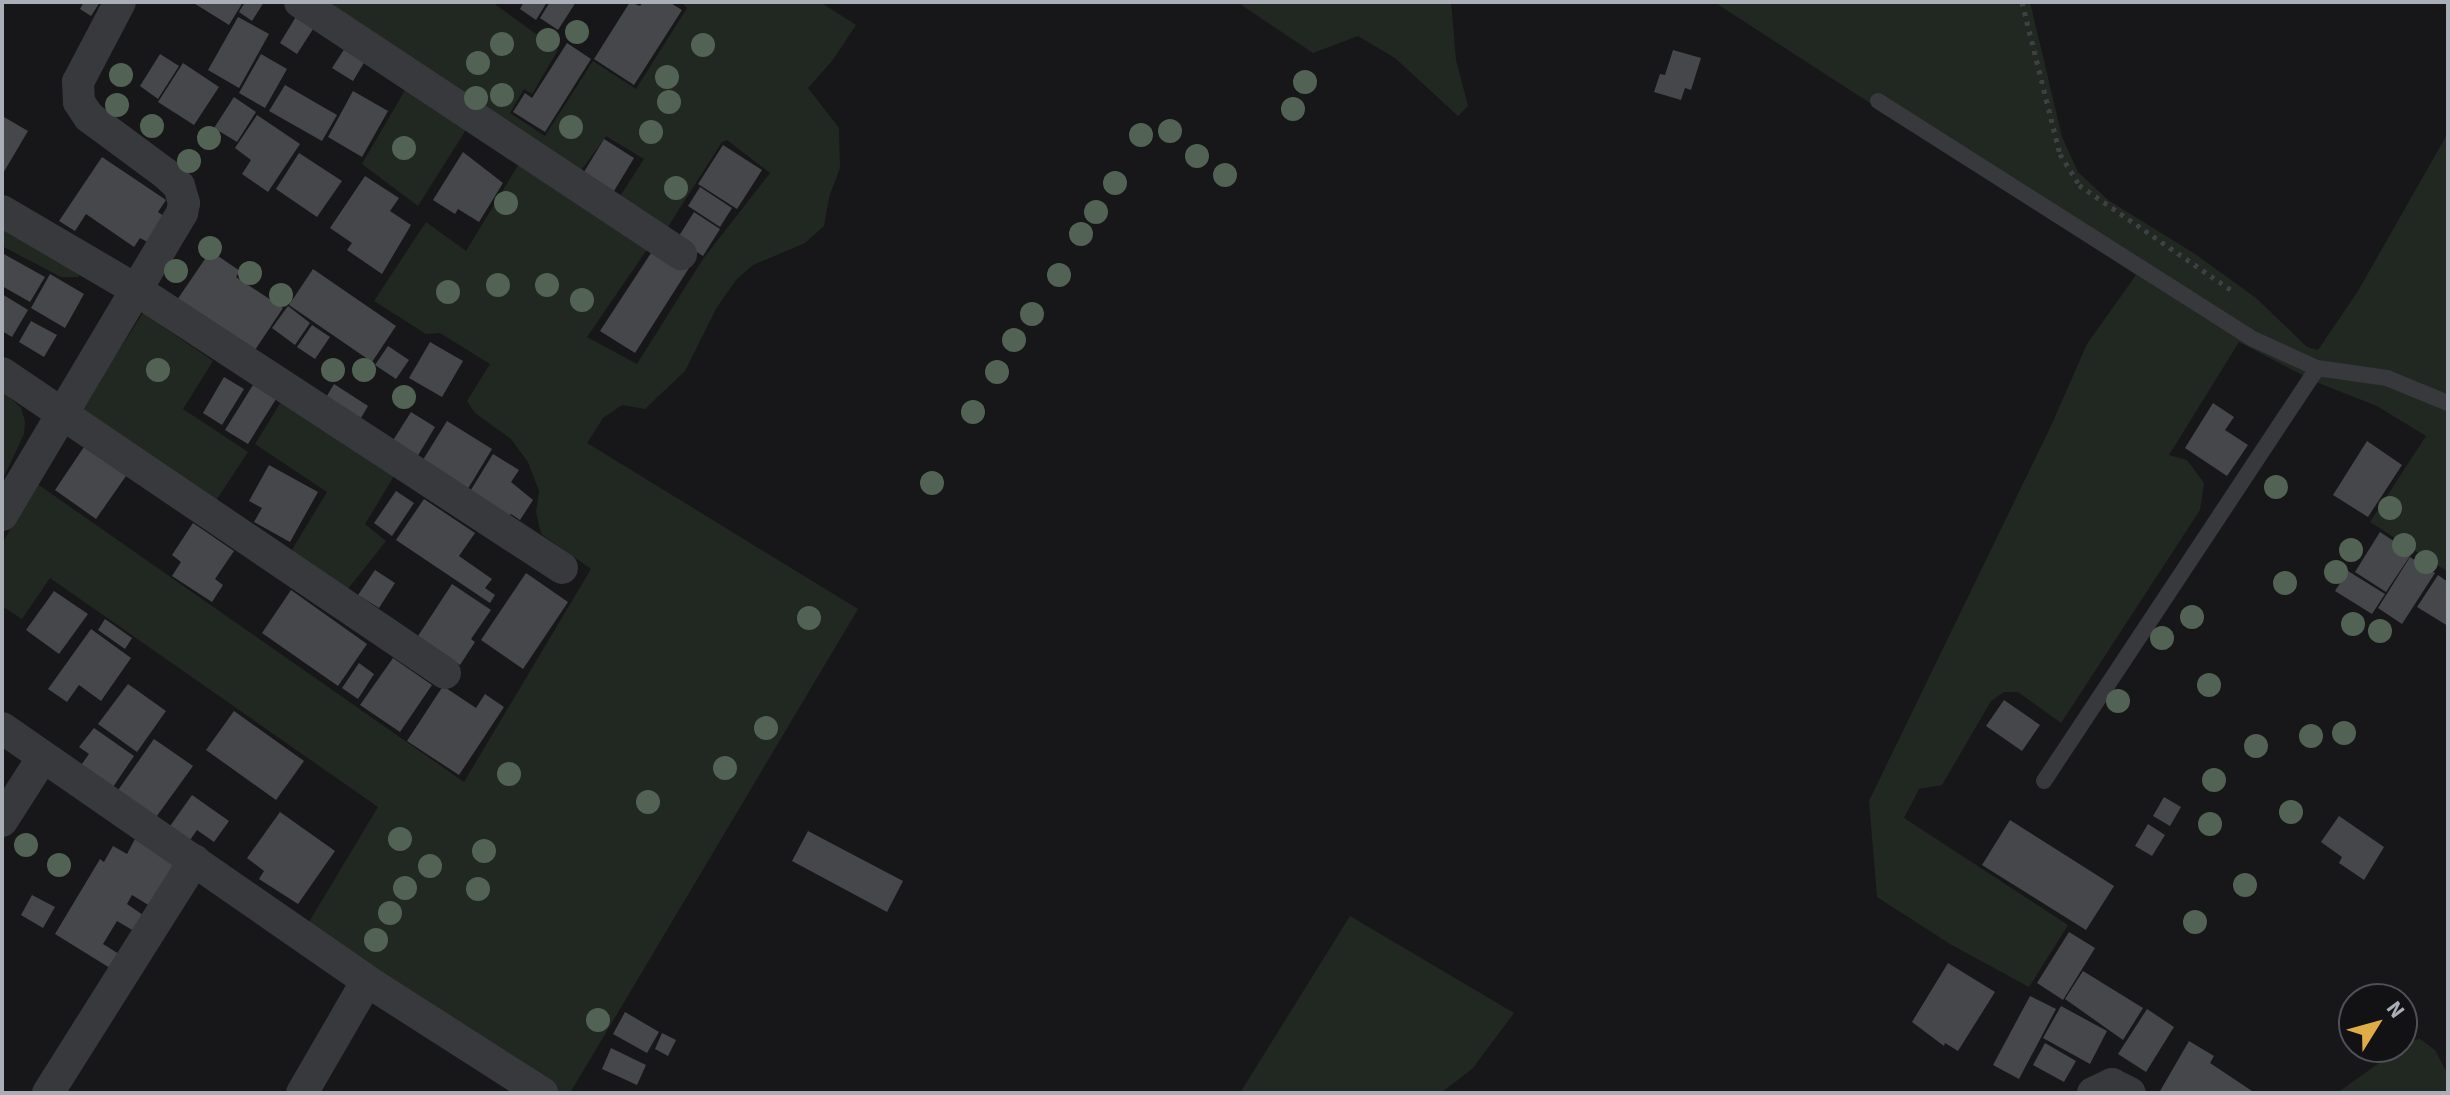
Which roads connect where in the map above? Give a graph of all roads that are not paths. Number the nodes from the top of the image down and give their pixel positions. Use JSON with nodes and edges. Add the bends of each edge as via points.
{"nodes":[{"id":1,"x":120,"y":2,"type":"edge"},
{"id":2,"x":300,"y":2,"type":"edge"},
{"id":3,"x":1878,"y":101,"type":"dead end"},
{"id":4,"x":2,"y":211,"type":"edge"},
{"id":5,"x":681,"y":254,"type":"dead end"},
{"id":6,"x":135,"y":289,"type":"junction"},
{"id":7,"x":2317,"y":368,"type":"junction"},
{"id":8,"x":2,"y":373,"type":"edge"},
{"id":9,"x":2448,"y":403,"type":"edge"},
{"id":10,"x":64,"y":413,"type":"junction"},
{"id":11,"x":2,"y":515,"type":"edge"},
{"id":12,"x":562,"y":568,"type":"dead end"},
{"id":13,"x":445,"y":673,"type":"dead end"},
{"id":14,"x":2,"y":728,"type":"edge"},
{"id":15,"x":43,"y":757,"type":"junction"},
{"id":16,"x":2044,"y":781,"type":"dead end"},
{"id":17,"x":2,"y":821,"type":"edge"},
{"id":18,"x":195,"y":860,"type":"junction"},
{"id":19,"x":367,"y":981,"type":"junction"},
{"id":20,"x":305,"y":1092,"type":"edge"},
{"id":21,"x":48,"y":1093,"type":"edge"},
{"id":22,"x":542,"y":1093,"type":"edge"},
{"id":23,"x":2093,"y":1093,"type":"edge"},
{"id":24,"x":2130,"y":1093,"type":"edge"}],
"edges":[{"from":1,"to":6,"type":"street","via":[[78,82],[79,102],[89,117],[179,186],[184,203]]},
{"from":2,"to":5,"type":"street"},
{"from":3,"to":7,"type":"lane","via":[[2253,339]]},
{"from":4,"to":6,"type":"street"},
{"from":6,"to":10,"type":"street"},
{"from":6,"to":12,"type":"street"},
{"from":7,"to":9,"type":"lane","via":[[2387,378]]},
{"from":7,"to":16,"type":"lane"},
{"from":8,"to":10,"type":"street"},
{"from":10,"to":11,"type":"street"},
{"from":10,"to":13,"type":"street"},
{"from":14,"to":15,"type":"street"},
{"from":15,"to":17,"type":"street"},
{"from":15,"to":18,"type":"street"},
{"from":18,"to":19,"type":"street"},
{"from":18,"to":21,"type":"street"},
{"from":19,"to":20,"type":"street"},
{"from":19,"to":22,"type":"street"},
{"from":23,"to":24,"type":"street","via":[[2112,1084]]}]}
